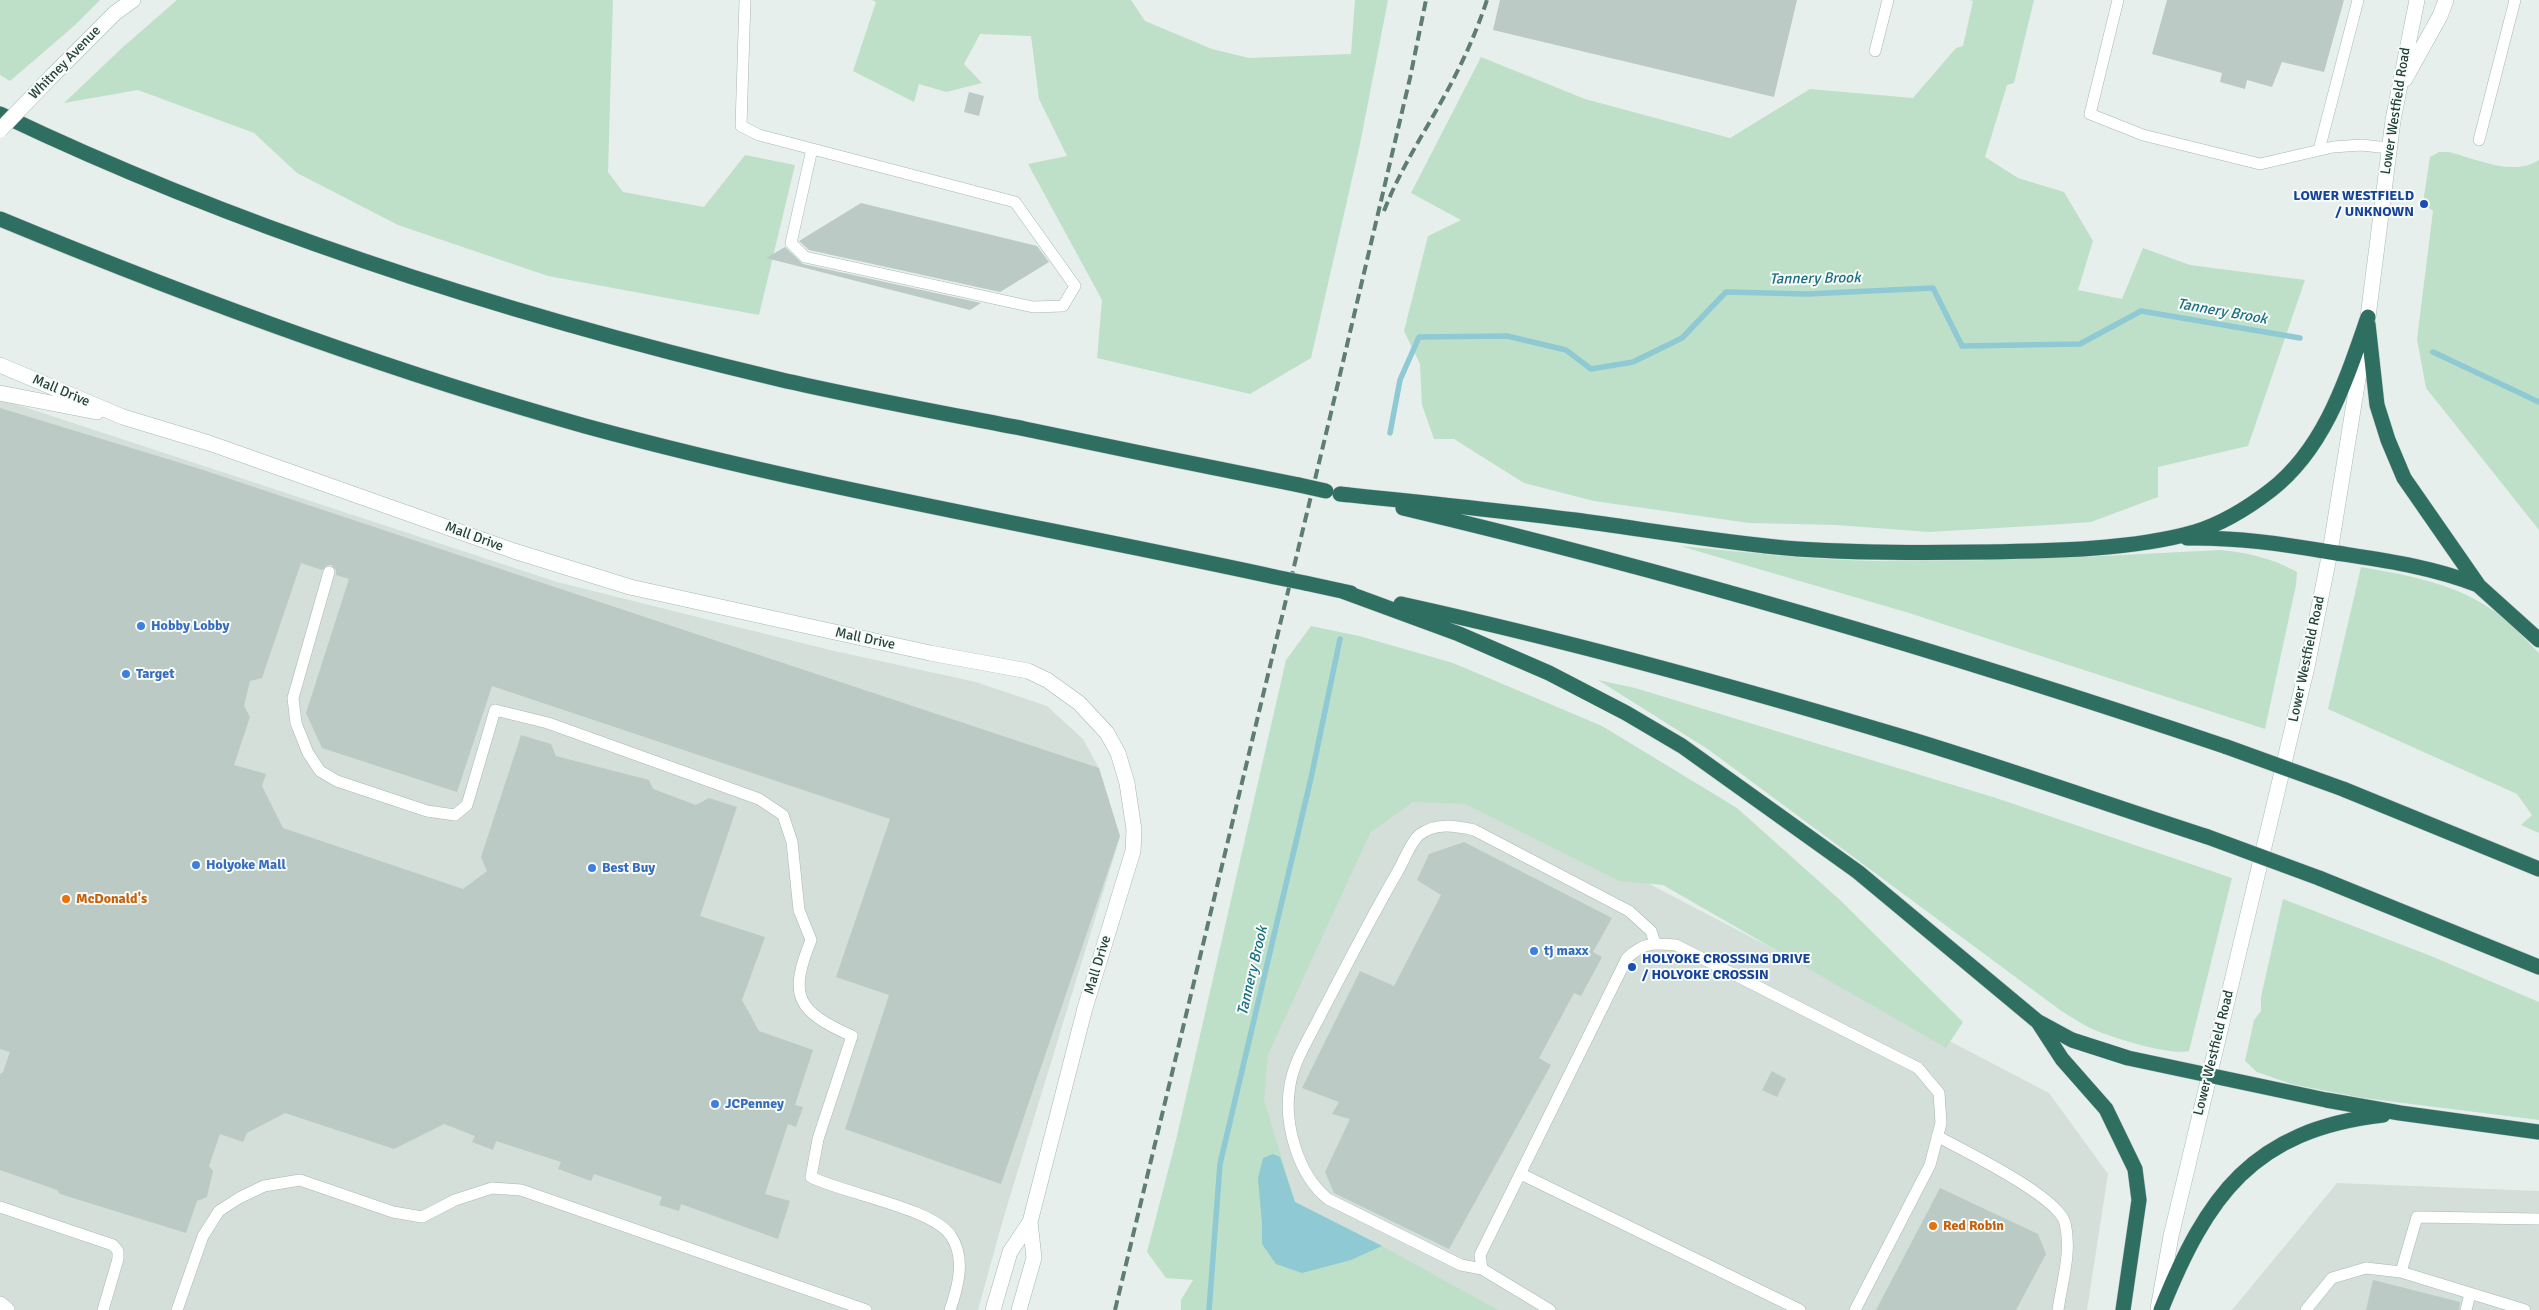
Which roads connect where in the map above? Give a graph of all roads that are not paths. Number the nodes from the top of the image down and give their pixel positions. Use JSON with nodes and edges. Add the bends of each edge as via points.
{"nodes":[{"id":1,"x":133,"y":0,"type":"edge"},
{"id":2,"x":745,"y":0,"type":"edge"},
{"id":3,"x":1888,"y":0,"type":"edge"},
{"id":4,"x":2118,"y":0,"type":"edge"},
{"id":5,"x":2358,"y":0,"type":"edge"},
{"id":6,"x":2417,"y":0,"type":"edge"},
{"id":7,"x":2446,"y":0,"type":"edge"},
{"id":8,"x":2515,"y":0,"type":"edge"},
{"id":9,"x":1875,"y":51,"type":"dead end"},
{"id":10,"x":2398,"y":91,"type":"junction"},
{"id":11,"x":0,"y":114,"type":"edge"},
{"id":12,"x":0,"y":130,"type":"edge"},
{"id":13,"x":2479,"y":140,"type":"dead end"},
{"id":14,"x":2389,"y":148,"type":"junction"},
{"id":15,"x":812,"y":149,"type":"junction"},
{"id":16,"x":2319,"y":150,"type":"junction"},
{"id":17,"x":0,"y":219,"type":"edge"},
{"id":18,"x":2368,"y":317,"type":"junction"},
{"id":19,"x":0,"y":365,"type":"edge"},
{"id":20,"x":0,"y":394,"type":"edge"},
{"id":21,"x":123,"y":417,"type":"junction"},
{"id":22,"x":1333,"y":492,"type":"junction"},
{"id":23,"x":2165,"y":538,"type":"junction"},
{"id":24,"x":2330,"y":552,"type":"junction"},
{"id":25,"x":329,"y":572,"type":"dead end"},
{"id":26,"x":2479,"y":586,"type":"junction"},
{"id":27,"x":1342,"y":591,"type":"junction"},
{"id":28,"x":2539,"y":640,"type":"edge"},
{"id":29,"x":2539,"y":869,"type":"edge"},
{"id":30,"x":1655,"y":943,"type":"junction"},
{"id":31,"x":2539,"y":967,"type":"edge"},
{"id":32,"x":2037,"y":1021,"type":"junction"},
{"id":33,"x":2208,"y":1074,"type":"junction"},
{"id":34,"x":2400,"y":1113,"type":"junction"},
{"id":35,"x":2539,"y":1132,"type":"edge"},
{"id":36,"x":1937,"y":1136,"type":"junction"},
{"id":37,"x":1521,"y":1174,"type":"junction"},
{"id":38,"x":0,"y":1207,"type":"edge"},
{"id":39,"x":2539,"y":1219,"type":"edge"},
{"id":40,"x":1030,"y":1222,"type":"junction"},
{"id":41,"x":1482,"y":1270,"type":"junction"},
{"id":42,"x":2401,"y":1272,"type":"junction"},
{"id":43,"x":2470,"y":1294,"type":"junction"},
{"id":44,"x":0,"y":1304,"type":"edge"},
{"id":45,"x":7,"y":1310,"type":"edge"},
{"id":46,"x":103,"y":1310,"type":"edge"},
{"id":47,"x":177,"y":1310,"type":"edge"},
{"id":48,"x":866,"y":1310,"type":"edge"},
{"id":49,"x":950,"y":1310,"type":"edge"},
{"id":50,"x":993,"y":1310,"type":"edge"},
{"id":51,"x":1019,"y":1310,"type":"edge"},
{"id":52,"x":1550,"y":1310,"type":"edge"},
{"id":53,"x":1800,"y":1310,"type":"edge"},
{"id":54,"x":1855,"y":1310,"type":"edge"},
{"id":55,"x":2058,"y":1310,"type":"edge"},
{"id":56,"x":2123,"y":1310,"type":"edge"},
{"id":57,"x":2159,"y":1310,"type":"edge"},
{"id":58,"x":2306,"y":1310,"type":"edge"},
{"id":59,"x":2466,"y":1310,"type":"edge"},
{"id":60,"x":2525,"y":1310,"type":"edge"}],
"edges":[{"from":1,"to":12,"type":"street","name":"Whitney Avenue","bridge":true,"via":[[115,13]]},
{"from":2,"to":15,"type":"lane","via":[[740,126],[759,135]]},
{"from":3,"to":9,"type":"lane"},
{"from":4,"to":16,"type":"lane","via":[[2090,114],[2144,135],[2260,164]]},
{"from":5,"to":16,"type":"lane"},
{"from":6,"to":10,"type":"street","name":"Lower Westfield Road"},
{"from":7,"to":10,"type":"street"},
{"from":8,"to":13,"type":"lane"},
{"from":10,"to":14,"type":"street","name":"Lower Westfield Road"},
{"from":11,"to":22,"type":"highway","bridge":true,"via":[[233,213],[441,286],[559,322],[780,380]]},
{"from":14,"to":16,"type":"lane","via":[[2345,146]]},
{"from":14,"to":18,"type":"street","name":"Lower Westfield Road"},
{"from":15,"to":15,"type":"lane","via":[[1015,202],[1075,286],[1063,306],[1032,307],[805,257],[791,243]]},
{"from":17,"to":27,"type":"highway","bridge":true,"via":[[148,279],[323,344],[586,426],[789,476]]},
{"from":18,"to":23,"type":"highway","via":[[2327,421],[2294,469],[2270,491],[2226,518],[2198,531]]},
{"from":18,"to":24,"type":"street","name":"Lower Westfield Road"},
{"from":18,"to":26,"type":"highway","via":[[2377,405],[2394,455],[2404,478]]},
{"from":19,"to":21,"type":"street","name":"Mall Drive"},
{"from":20,"to":21,"type":"street","name":"Mall Drive"},
{"from":21,"to":40,"type":"street","name":"Mall Drive","via":[[209,443],[514,551],[630,587],[973,662],[1013,666],[1048,680],[1080,702],[1107,733],[1118,753],[1128,782],[1132,808],[1133,851],[1085,1008]]},
{"from":22,"to":23,"type":"highway","via":[[1766,546],[1826,550],[2028,551]]},
{"from":22,"to":29,"type":"highway","bridge":true,"via":[[1739,594],[1954,657],[2343,789]]},
{"from":23,"to":24,"type":"highway","via":[[2273,543]]},
{"from":24,"to":26,"type":"highway","via":[[2419,566]]},
{"from":24,"to":33,"type":"street","name":"Lower Westfield Road","via":[[2302,686]]},
{"from":25,"to":49,"type":"lane","via":[[293,698],[296,722],[308,753],[320,771],[337,781],[427,811],[456,815],[467,804],[495,710],[548,723],[759,799],[783,815],[792,842],[799,910],[811,940],[801,966],[798,989],[806,1009],[826,1024],[852,1036],[818,1139],[812,1177],[930,1218],[951,1235],[959,1255],[960,1273]]},
{"from":26,"to":28,"type":"highway"},
{"from":27,"to":31,"type":"highway","bridge":true,"via":[[1525,631],[1913,740],[2208,837]]},
{"from":27,"to":32,"type":"highway","via":[[1459,634],[1549,673],[1682,746],[1858,872]]},
{"from":30,"to":36,"type":"lane","via":[[1676,945],[1918,1068],[1939,1094],[1941,1123]]},
{"from":30,"to":37,"type":"lane","via":[[1638,947],[1627,958]]},
{"from":30,"to":41,"type":"lane","via":[[1651,931],[1629,910],[1474,830],[1451,825],[1434,828],[1418,836],[1367,924],[1302,1053],[1290,1084],[1290,1126],[1299,1155],[1307,1175],[1328,1200],[1461,1265]]},
{"from":32,"to":33,"type":"highway","via":[[2072,1040],[2103,1051]]},
{"from":32,"to":56,"type":"highway","via":[[2062,1059],[2106,1109],[2135,1169],[2139,1200]]},
{"from":33,"to":34,"type":"highway"},
{"from":33,"to":57,"type":"street","name":"Lower Westfield Road","via":[[2171,1236]]},
{"from":34,"to":35,"type":"highway"},
{"from":34,"to":57,"type":"highway","via":[[2328,1124],[2284,1142],[2254,1162],[2222,1193],[2206,1216]]},
{"from":36,"to":54,"type":"lane","via":[[1930,1165]]},
{"from":36,"to":55,"type":"lane","via":[[2040,1194],[2055,1206],[2065,1221],[2067,1240]]},
{"from":37,"to":41,"type":"lane","via":[[1480,1255]]},
{"from":37,"to":53,"type":"lane"},
{"from":38,"to":46,"type":"lane","via":[[114,1245],[118,1259]]},
{"from":39,"to":42,"type":"lane","via":[[2417,1217]]},
{"from":40,"to":50,"type":"street","name":"Mall Drive","via":[[1010,1252]]},
{"from":40,"to":51,"type":"street","name":"Mall Drive","via":[[1034,1258]]},
{"from":41,"to":52,"type":"lane"},
{"from":42,"to":43,"type":"lane"},
{"from":42,"to":58,"type":"lane","via":[[2366,1268],[2332,1278]]},
{"from":43,"to":59,"type":"lane"},
{"from":43,"to":60,"type":"lane"},
{"from":44,"to":45,"type":"street"},
{"from":47,"to":48,"type":"lane","via":[[203,1236],[219,1211],[264,1186],[300,1180],[394,1212],[422,1217],[455,1200],[492,1188],[520,1190]]}]}
